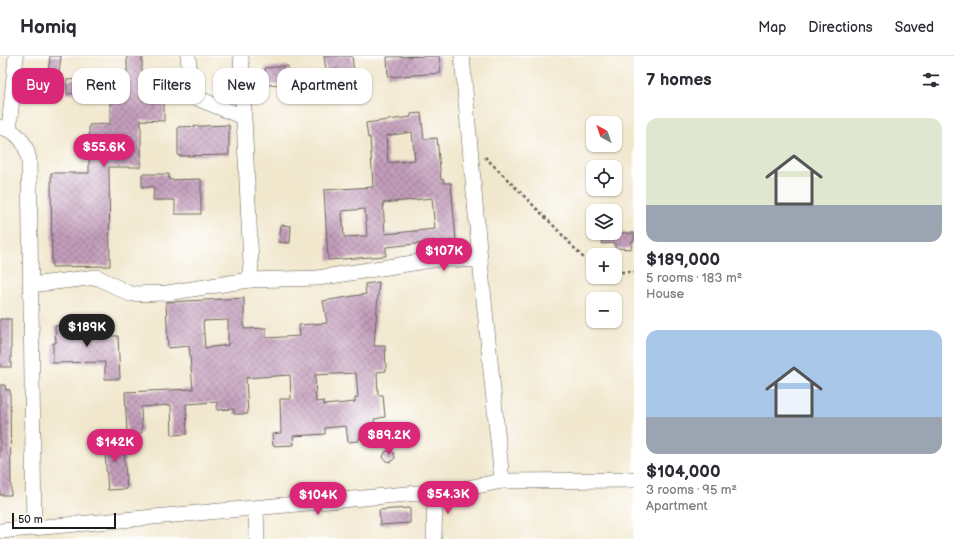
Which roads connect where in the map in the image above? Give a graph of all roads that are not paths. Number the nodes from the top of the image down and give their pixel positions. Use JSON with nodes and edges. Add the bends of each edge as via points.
{"nodes":[{"id":1,"x":16,"y":56,"type":"edge"},
{"id":2,"x":188,"y":56,"type":"edge"},
{"id":3,"x":241,"y":56,"type":"edge"},
{"id":4,"x":462,"y":56,"type":"edge"},
{"id":5,"x":243,"y":116,"type":"junction"},
{"id":6,"x":5,"y":128,"type":"edge"},
{"id":7,"x":480,"y":260,"type":"junction"},
{"id":8,"x":249,"y":280,"type":"junction"},
{"id":9,"x":30,"y":285,"type":"junction"},
{"id":10,"x":634,"y":480,"type":"edge"},
{"id":11,"x":502,"y":481,"type":"junction"},
{"id":12,"x":435,"y":491,"type":"junction"},
{"id":13,"x":256,"y":509,"type":"junction"},
{"id":14,"x":34,"y":527,"type":"junction"},
{"id":15,"x":0,"y":531,"type":"edge"},
{"id":16,"x":258,"y":539,"type":"edge"},
{"id":17,"x":434,"y":539,"type":"edge"}],
"edges":[{"from":1,"to":6,"type":"street"},
{"from":2,"to":5,"type":"street","via":[[192,96]]},
{"from":3,"to":5,"type":"street"},
{"from":4,"to":7,"type":"street"},
{"from":5,"to":8,"type":"street","via":[[251,264]]},
{"from":6,"to":9,"type":"street","via":[[20,136],[29,160]]},
{"from":7,"to":8,"type":"street","via":[[438,259],[318,278]]},
{"from":7,"to":11,"type":"street"},
{"from":8,"to":9,"type":"street","via":[[167,293],[130,294],[97,277]]},
{"from":9,"to":14,"type":"street"},
{"from":10,"to":11,"type":"street"},
{"from":11,"to":12,"type":"street","via":[[462,489]]},
{"from":12,"to":13,"type":"street"},
{"from":12,"to":17,"type":"street"},
{"from":13,"to":14,"type":"street"},
{"from":13,"to":16,"type":"street"},
{"from":14,"to":15,"type":"street"}]}
